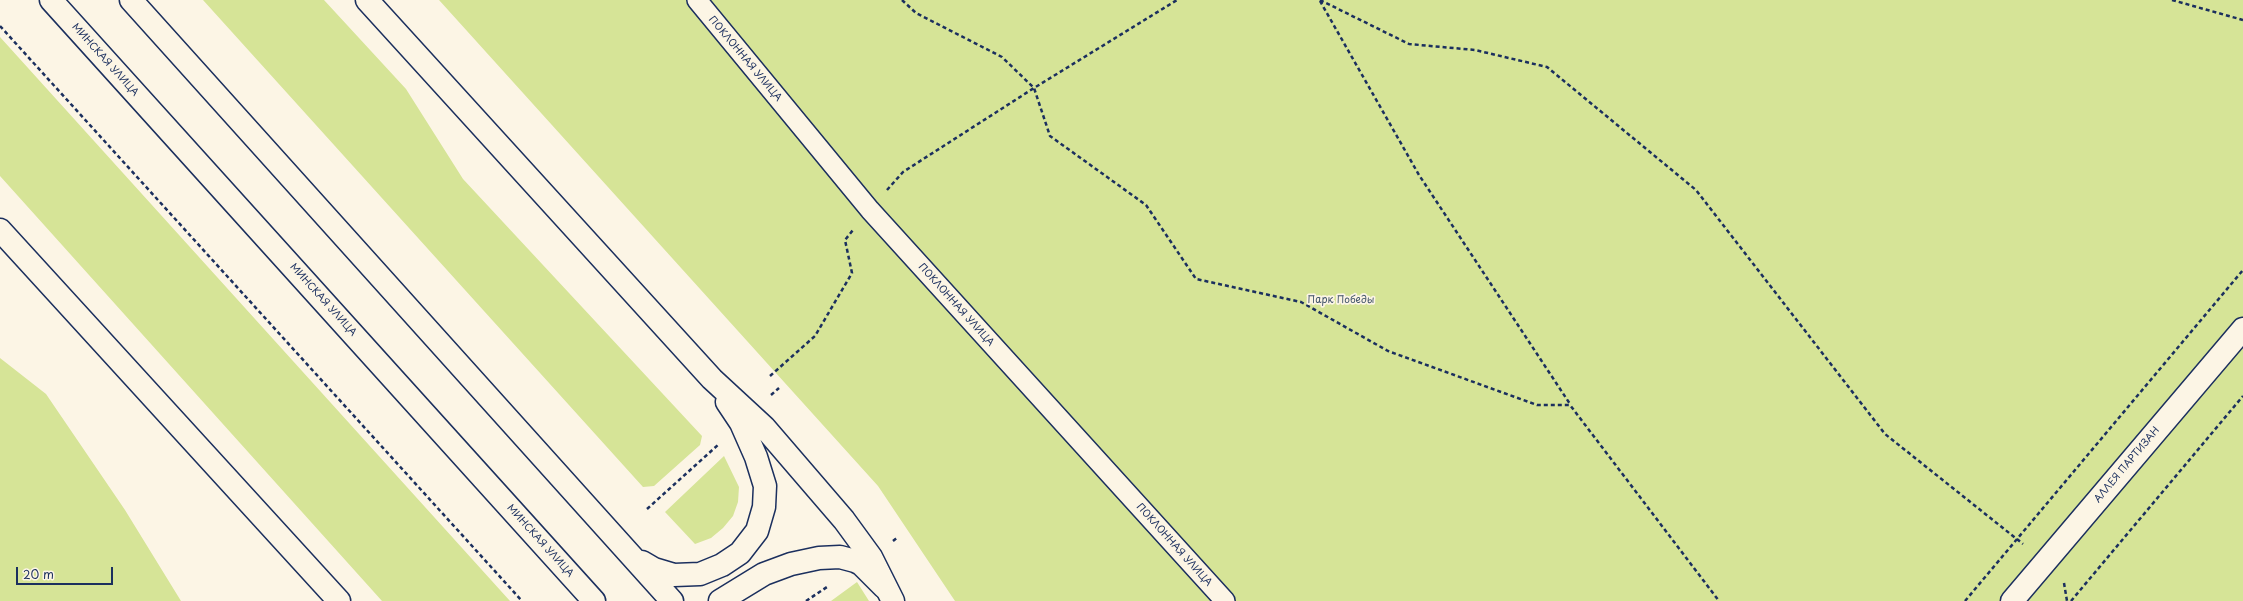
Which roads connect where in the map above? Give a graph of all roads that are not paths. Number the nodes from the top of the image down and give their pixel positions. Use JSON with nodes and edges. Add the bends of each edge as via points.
{"nodes":[{"id":1,"x":51,"y":0,"type":"edge"},
{"id":2,"x":131,"y":0,"type":"edge"},
{"id":3,"x":367,"y":0,"type":"edge"},
{"id":4,"x":697,"y":0,"type":"edge"},
{"id":5,"x":0,"y":230,"type":"edge"},
{"id":6,"x":2243,"y":329,"type":"edge"},
{"id":7,"x":712,"y":379,"type":"junction"},
{"id":8,"x":630,"y":554,"type":"junction"},
{"id":9,"x":567,"y":571,"type":"junction"},
{"id":10,"x":889,"y":595,"type":"edge"},
{"id":11,"x":339,"y":601,"type":"edge"},
{"id":12,"x":574,"y":601,"type":"edge"},
{"id":13,"x":594,"y":601,"type":"edge"},
{"id":14,"x":672,"y":601,"type":"edge"},
{"id":15,"x":720,"y":601,"type":"edge"},
{"id":16,"x":1225,"y":601,"type":"edge"},
{"id":17,"x":2012,"y":601,"type":"edge"}],
"edges":[{"from":1,"to":9,"type":"main road","name":"МИНСКАЯ УЛИЦА"},
{"from":2,"to":8,"type":"main road"},
{"from":3,"to":7,"type":"main road"},
{"from":4,"to":16,"type":"lane","name":"ПОКЛОННАЯ УЛИЦА","via":[[870,210]]},
{"from":5,"to":11,"type":"main road"},
{"from":6,"to":17,"type":"main road","name":"АЛЛЕЯ ПАРТИЗАН"},
{"from":7,"to":8,"type":"main road","via":[[741,423],[756,456],[765,486],[764,507],[757,531],[740,553],[722,565],[700,574],[674,575],[654,569]]},
{"from":7,"to":10,"type":"main road","via":[[764,427],[844,520],[871,557]]},
{"from":8,"to":14,"type":"main road"},
{"from":9,"to":12,"type":"main road"},
{"from":9,"to":13,"type":"main road","name":"МИНСКАЯ УЛИЦА"},
{"from":10,"to":15,"type":"main road","via":[[861,564],[840,557],[791,564],[764,574]]}]}
